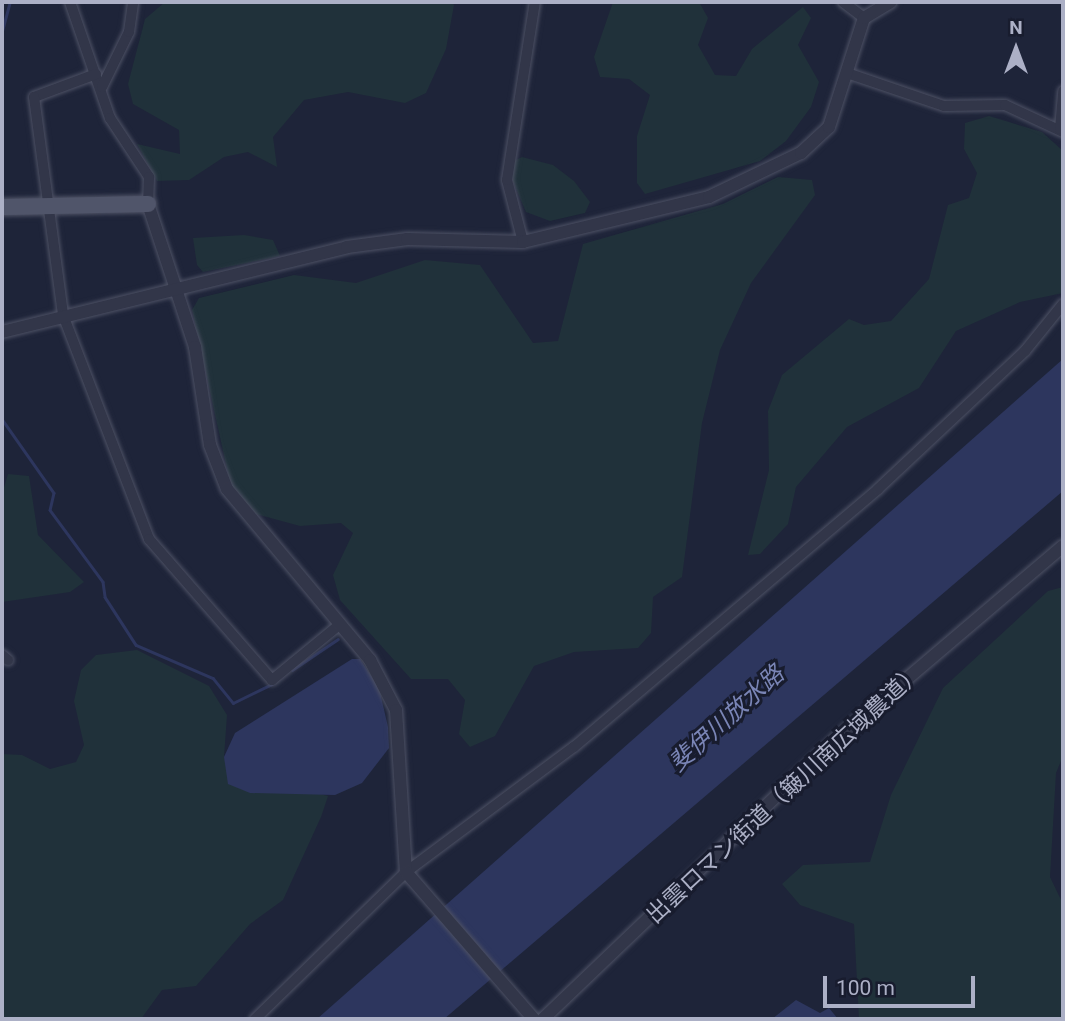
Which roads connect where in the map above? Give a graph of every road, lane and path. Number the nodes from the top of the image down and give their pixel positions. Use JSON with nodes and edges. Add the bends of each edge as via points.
{"nodes":[{"id":1,"x":71,"y":2,"type":"edge"},
{"id":2,"x":133,"y":2,"type":"edge"},
{"id":3,"x":535,"y":2,"type":"edge"},
{"id":4,"x":843,"y":2,"type":"edge"},
{"id":5,"x":891,"y":2,"type":"edge"},
{"id":6,"x":864,"y":18,"type":"junction"},
{"id":7,"x":847,"y":73,"type":"junction"},
{"id":8,"x":96,"y":74,"type":"junction"},
{"id":9,"x":101,"y":90,"type":"junction"},
{"id":10,"x":1063,"y":91,"type":"edge"},
{"id":11,"x":1062,"y":131,"type":"edge"},
{"id":12,"x":148,"y":204,"type":"junction"},
{"id":13,"x":2,"y":207,"type":"edge"},
{"id":14,"x":50,"y":207,"type":"junction"},
{"id":15,"x":2,"y":215,"type":"edge"},
{"id":16,"x":523,"y":242,"type":"junction"},
{"id":17,"x":173,"y":286,"type":"junction"},
{"id":18,"x":1059,"y":308,"type":"edge"},
{"id":19,"x":63,"y":315,"type":"junction"},
{"id":20,"x":1063,"y":321,"type":"edge"},
{"id":21,"x":2,"y":332,"type":"edge"},
{"id":22,"x":1063,"y":546,"type":"edge"},
{"id":23,"x":339,"y":625,"type":"junction"},
{"id":24,"x":406,"y":872,"type":"junction"},
{"id":25,"x":255,"y":1019,"type":"edge"},
{"id":26,"x":534,"y":1019,"type":"edge"},
{"id":27,"x":543,"y":1019,"type":"edge"}],
"edges":[{"from":1,"to":8,"type":"street"},
{"from":2,"to":9,"type":"street","via":[[129,32],[103,75]]},
{"from":3,"to":16,"type":"street","via":[[507,180]]},
{"from":4,"to":6,"type":"street"},
{"from":5,"to":6,"type":"street"},
{"from":6,"to":7,"type":"street"},
{"from":7,"to":11,"type":"street","via":[[944,106],[1005,105]]},
{"from":7,"to":16,"type":"street","via":[[829,127],[801,153],[709,197]]},
{"from":8,"to":9,"type":"street"},
{"from":8,"to":14,"type":"street","via":[[34,97]]},
{"from":9,"to":12,"type":"street","via":[[121,141],[149,177]]},
{"from":10,"to":11,"type":"street"},
{"from":12,"to":14,"type":"main road"},
{"from":12,"to":17,"type":"street"},
{"from":13,"to":14,"type":"main road"},
{"from":14,"to":15,"type":"main road"},
{"from":14,"to":19,"type":"street"},
{"from":16,"to":17,"type":"street","via":[[407,239],[359,245]]},
{"from":17,"to":19,"type":"street"},
{"from":17,"to":23,"type":"street","via":[[195,347],[210,445],[227,489]]},
{"from":18,"to":20,"type":"street"},
{"from":18,"to":24,"type":"street","via":[[1025,351],[878,489],[574,747]]},
{"from":19,"to":21,"type":"street"},
{"from":19,"to":23,"type":"street","via":[[149,538],[262,674],[272,680]]},
{"from":22,"to":27,"type":"street","name":"出雲ロマン街道（簸川南広域農道）","via":[[835,740]]},
{"from":23,"to":24,"type":"street","via":[[370,660],[396,710]]},
{"from":24,"to":25,"type":"street"},
{"from":24,"to":26,"type":"street"}]}
